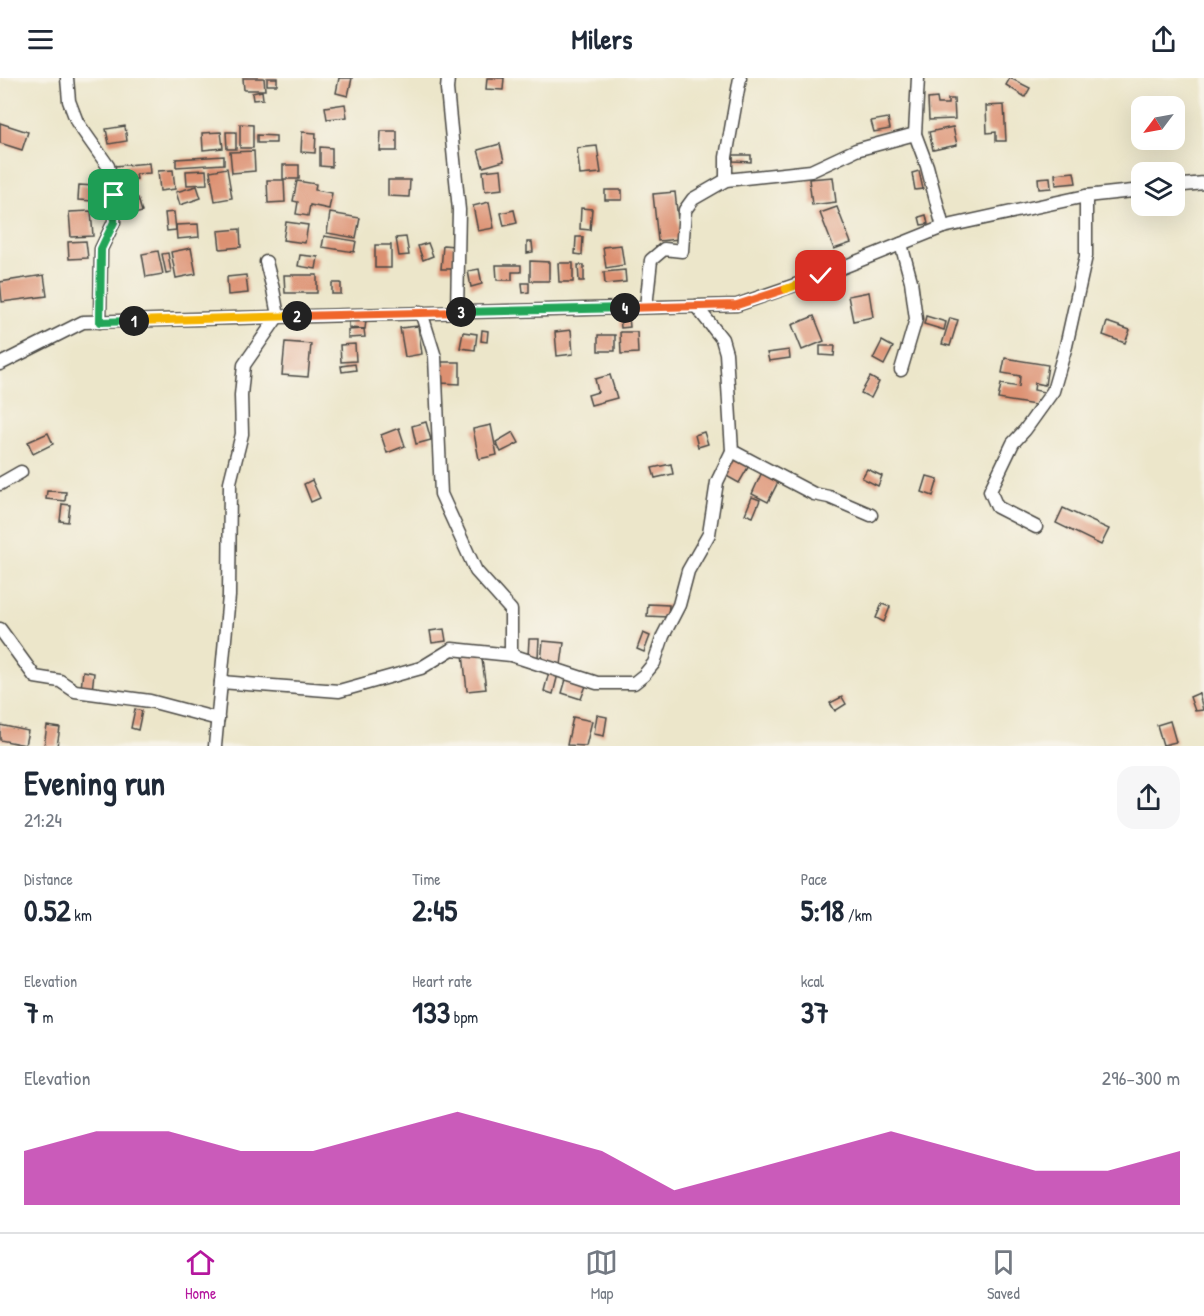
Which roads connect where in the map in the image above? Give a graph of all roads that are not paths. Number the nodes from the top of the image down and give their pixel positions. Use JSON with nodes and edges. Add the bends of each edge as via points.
{"nodes":[{"id":1,"x":67,"y":78,"type":"edge"},
{"id":2,"x":448,"y":78,"type":"edge"},
{"id":3,"x":740,"y":78,"type":"edge"},
{"id":4,"x":918,"y":78,"type":"edge"},
{"id":5,"x":915,"y":134,"type":"junction"},
{"id":6,"x":726,"y":180,"type":"junction"},
{"id":7,"x":1204,"y":183,"type":"edge"},
{"id":8,"x":1185,"y":185,"type":"edge"},
{"id":9,"x":1131,"y":191,"type":"edge"},
{"id":10,"x":1086,"y":196,"type":"junction"},
{"id":11,"x":943,"y":227,"type":"junction"},
{"id":12,"x":901,"y":244,"type":"junction"},
{"id":13,"x":266,"y":262,"type":"dead end"},
{"id":14,"x":696,"y":306,"type":"junction"},
{"id":15,"x":646,"y":307,"type":"junction"},
{"id":16,"x":421,"y":312,"type":"junction"},
{"id":17,"x":457,"y":312,"type":"junction"},
{"id":18,"x":278,"y":316,"type":"junction"},
{"id":19,"x":100,"y":322,"type":"junction"},
{"id":20,"x":0,"y":364,"type":"edge"},
{"id":21,"x":901,"y":369,"type":"dead end"},
{"id":22,"x":732,"y":451,"type":"junction"},
{"id":23,"x":21,"y":472,"type":"dead end"},
{"id":24,"x":0,"y":484,"type":"edge"},
{"id":25,"x":871,"y":515,"type":"dead end"},
{"id":26,"x":1036,"y":527,"type":"dead end"},
{"id":27,"x":0,"y":628,"type":"edge"},
{"id":28,"x":511,"y":655,"type":"junction"},
{"id":29,"x":221,"y":682,"type":"junction"},
{"id":30,"x":218,"y":719,"type":"junction"},
{"id":31,"x":215,"y":746,"type":"edge"}],
"edges":[{"from":1,"to":19,"type":"street","via":[[69,101],[77,122],[108,166],[114,195],[114,222],[101,249]]},
{"from":2,"to":17,"type":"street","via":[[459,210]]},
{"from":3,"to":6,"type":"street","via":[[726,157]]},
{"from":4,"to":5,"type":"street"},
{"from":5,"to":6,"type":"street","via":[[856,150],[811,171]]},
{"from":5,"to":11,"type":"street"},
{"from":6,"to":15,"type":"street","via":[[693,199],[686,210],[682,251],[664,249],[651,260]]},
{"from":7,"to":8,"type":"street"},
{"from":9,"to":10,"type":"street"},
{"from":10,"to":11,"type":"street"},
{"from":10,"to":26,"type":"street","via":[[1086,256],[1053,391],[1013,443],[990,491],[997,507]]},
{"from":11,"to":12,"type":"street"},
{"from":12,"to":14,"type":"street","via":[[737,305]]},
{"from":12,"to":21,"type":"street","via":[[916,319]]},
{"from":13,"to":18,"type":"street"},
{"from":14,"to":15,"type":"street"},
{"from":14,"to":22,"type":"street","via":[[722,339],[726,353]]},
{"from":15,"to":17,"type":"street"},
{"from":16,"to":17,"type":"street"},
{"from":16,"to":18,"type":"street"},
{"from":16,"to":28,"type":"street","via":[[435,357],[441,494],[476,571],[511,610]]},
{"from":18,"to":19,"type":"street"},
{"from":18,"to":29,"type":"street","via":[[244,365],[242,434],[230,483],[229,596]]},
{"from":19,"to":20,"type":"street","via":[[83,322]]},
{"from":22,"to":25,"type":"street","via":[[814,494]]},
{"from":22,"to":28,"type":"street","via":[[717,482],[709,534],[688,571],[679,606],[654,663],[644,675],[634,683],[597,683]]},
{"from":23,"to":24,"type":"street"},
{"from":27,"to":30,"type":"street","via":[[35,677],[60,681],[75,691],[150,701]]},
{"from":28,"to":29,"type":"street","via":[[452,649],[421,669],[339,691]]},
{"from":29,"to":30,"type":"street"},
{"from":30,"to":31,"type":"street"}]}
